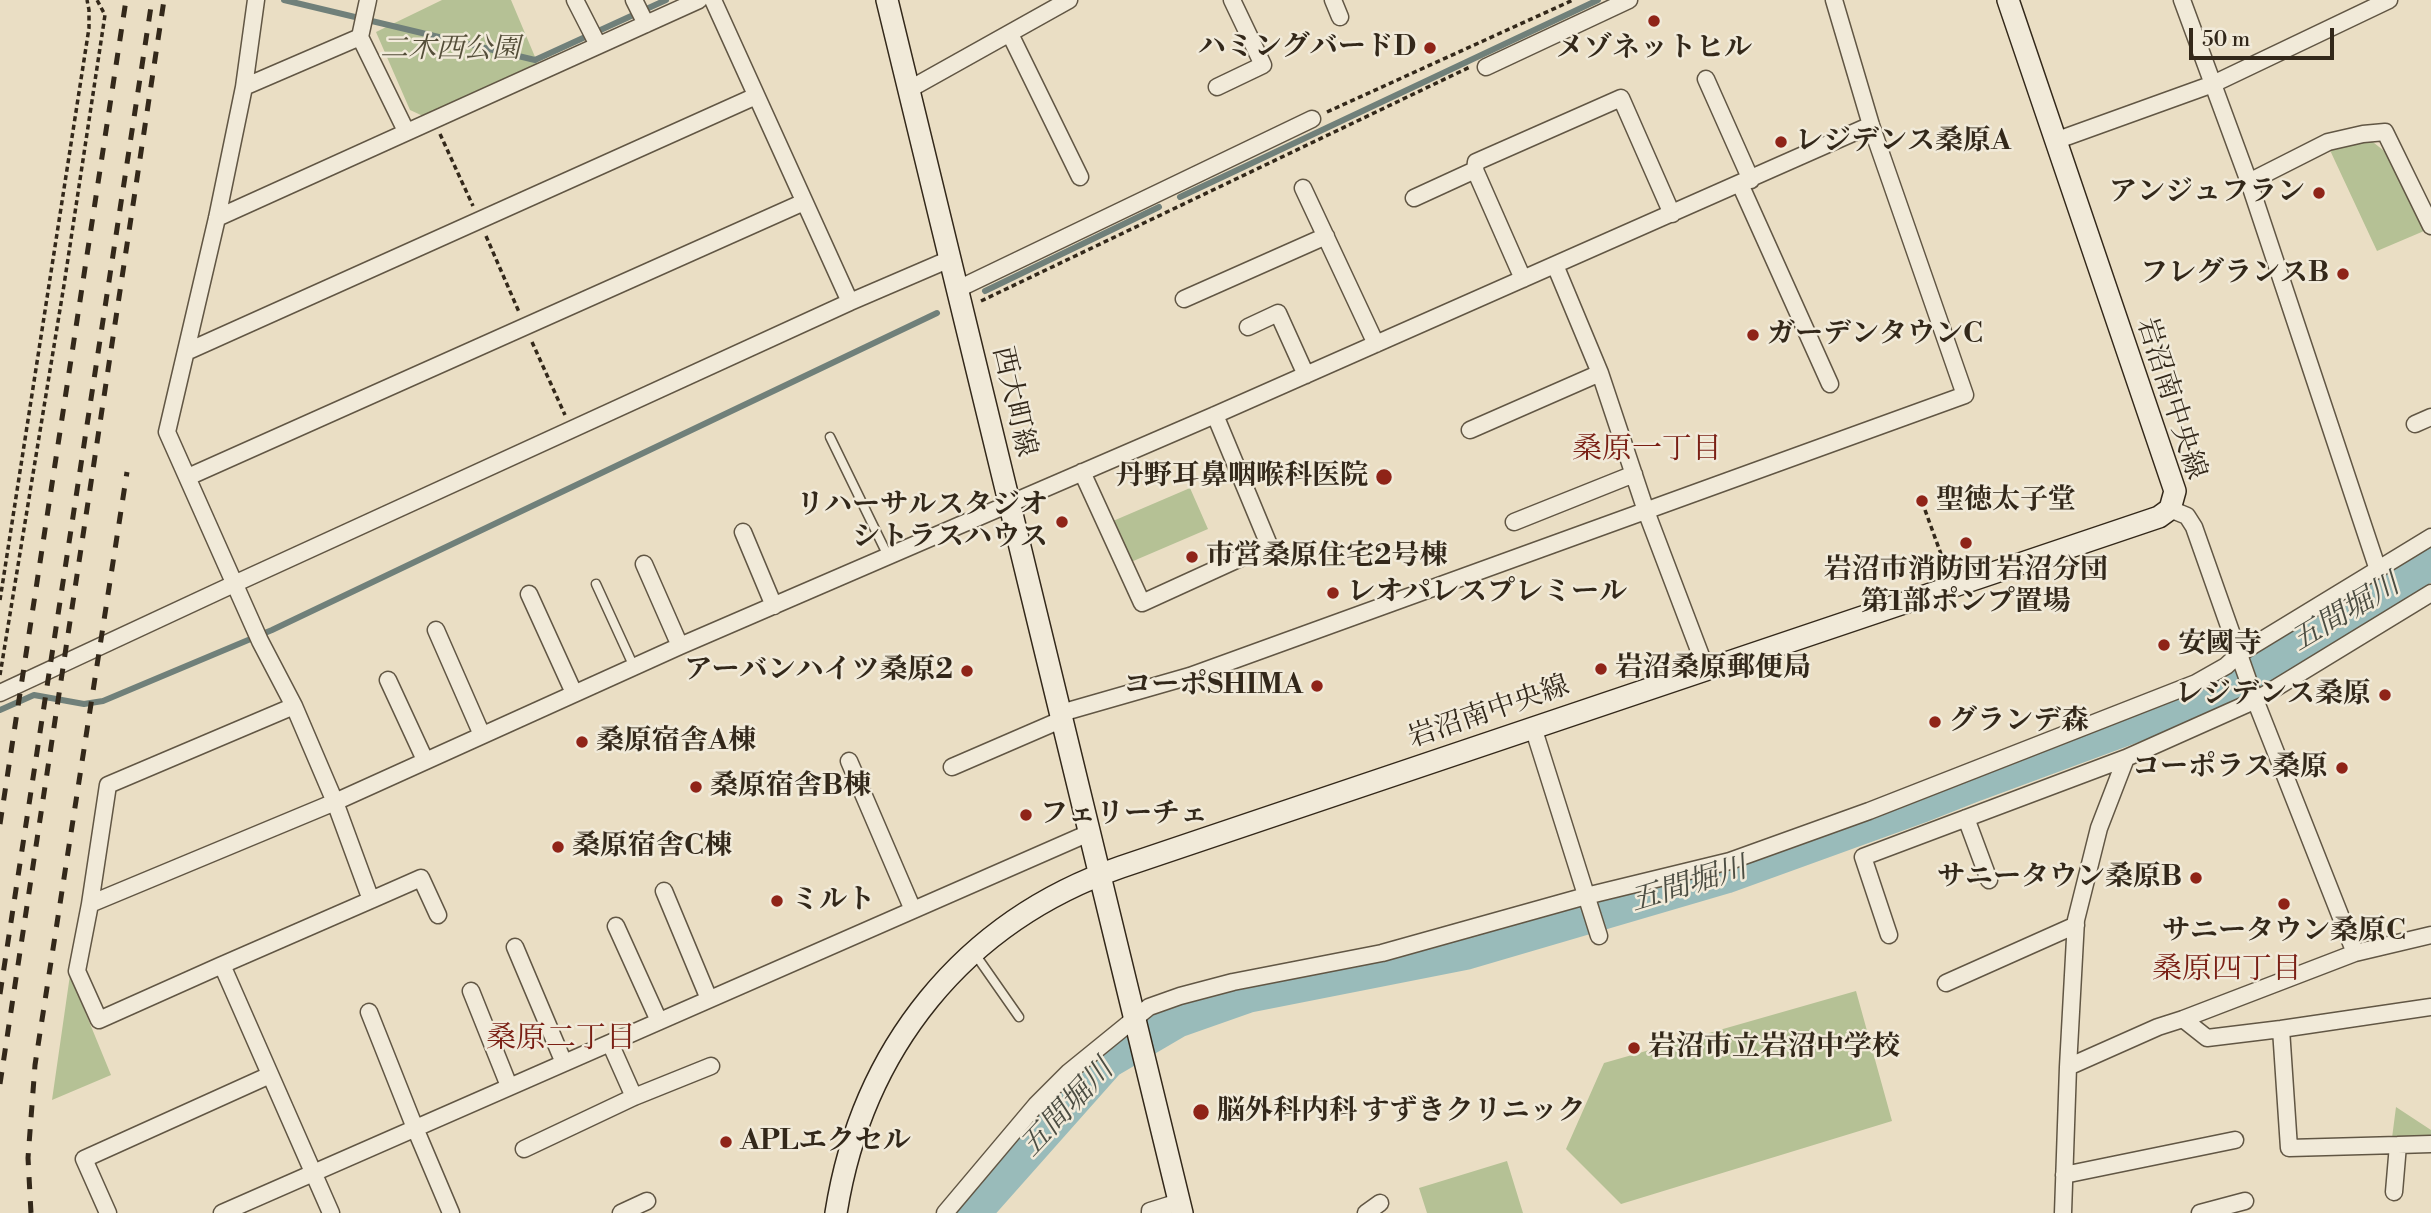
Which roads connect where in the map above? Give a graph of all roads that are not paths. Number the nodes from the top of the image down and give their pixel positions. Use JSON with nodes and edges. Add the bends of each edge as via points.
{"nodes":[{"id":1,"x":575,"y":0,"type":"edge"},
{"id":2,"x":699,"y":0,"type":"edge"},
{"id":3,"x":713,"y":0,"type":"edge"},
{"id":4,"x":887,"y":0,"type":"edge"},
{"id":5,"x":1069,"y":0,"type":"edge"},
{"id":6,"x":1232,"y":0,"type":"edge"},
{"id":7,"x":1333,"y":0,"type":"edge"},
{"id":8,"x":1629,"y":0,"type":"edge"},
{"id":9,"x":1834,"y":0,"type":"edge"},
{"id":10,"x":2008,"y":0,"type":"edge"},
{"id":11,"x":2182,"y":0,"type":"edge"},
{"id":12,"x":2389,"y":0,"type":"edge"},
{"id":13,"x":256,"y":1,"type":"edge"},
{"id":14,"x":367,"y":6,"type":"edge"},
{"id":15,"x":640,"y":11,"type":"edge"},
{"id":16,"x":1340,"y":17,"type":"dead end"},
{"id":17,"x":361,"y":33,"type":"junction"},
{"id":18,"x":1010,"y":34,"type":"junction"},
{"id":19,"x":595,"y":42,"type":"junction"},
{"id":20,"x":1486,"y":67,"type":"road end"},
{"id":21,"x":1706,"y":79,"type":"dead end"},
{"id":22,"x":2213,"y":84,"type":"junction"},
{"id":23,"x":244,"y":86,"type":"junction"},
{"id":24,"x":1217,"y":87,"type":"dead end"},
{"id":25,"x":908,"y":90,"type":"junction"},
{"id":26,"x":757,"y":96,"type":"junction"},
{"id":27,"x":1312,"y":119,"type":"road end"},
{"id":28,"x":1871,"y":125,"type":"junction"},
{"id":29,"x":406,"y":131,"type":"junction"},
{"id":30,"x":2054,"y":141,"type":"junction"},
{"id":31,"x":1475,"y":170,"type":"junction"},
{"id":32,"x":1080,"y":177,"type":"dead end"},
{"id":33,"x":1745,"y":182,"type":"junction"},
{"id":34,"x":2249,"y":182,"type":"junction"},
{"id":35,"x":1303,"y":188,"type":"dead end"},
{"id":36,"x":1414,"y":198,"type":"dead end"},
{"id":37,"x":804,"y":202,"type":"junction"},
{"id":38,"x":1672,"y":214,"type":"junction"},
{"id":39,"x":217,"y":219,"type":"junction"},
{"id":40,"x":2431,"y":226,"type":"edge"},
{"id":41,"x":1326,"y":236,"type":"junction"},
{"id":42,"x":950,"y":259,"type":"junction"},
{"id":43,"x":1555,"y":265,"type":"junction"},
{"id":44,"x":1523,"y":279,"type":"junction"},
{"id":45,"x":958,"y":289,"type":"junction"},
{"id":46,"x":1184,"y":299,"type":"dead end"},
{"id":47,"x":850,"y":302,"type":"junction"},
{"id":48,"x":1248,"y":327,"type":"dead end"},
{"id":49,"x":1376,"y":344,"type":"junction"},
{"id":50,"x":187,"y":352,"type":"junction"},
{"id":51,"x":1601,"y":373,"type":"junction"},
{"id":52,"x":1306,"y":374,"type":"junction"},
{"id":53,"x":1829,"y":384,"type":"dead end"},
{"id":54,"x":1214,"y":415,"type":"junction"},
{"id":55,"x":2431,"y":417,"type":"edge"},
{"id":56,"x":2415,"y":424,"type":"dead end"},
{"id":57,"x":1470,"y":430,"type":"dead end"},
{"id":58,"x":830,"y":437,"type":"dead end"},
{"id":59,"x":1082,"y":472,"type":"junction"},
{"id":60,"x":1634,"y":474,"type":"junction"},
{"id":61,"x":188,"y":477,"type":"junction"},
{"id":62,"x":1009,"y":504,"type":"junction"},
{"id":63,"x":2170,"y":509,"type":"junction"},
{"id":64,"x":1646,"y":511,"type":"junction"},
{"id":65,"x":1514,"y":522,"type":"dead end"},
{"id":66,"x":743,"y":532,"type":"dead end"},
{"id":67,"x":2431,"y":537,"type":"edge"},
{"id":68,"x":888,"y":556,"type":"junction"},
{"id":69,"x":644,"y":564,"type":"dead end"},
{"id":70,"x":2378,"y":570,"type":"junction"},
{"id":71,"x":234,"y":584,"type":"junction"},
{"id":72,"x":596,"y":584,"type":"dead end"},
{"id":73,"x":2431,"y":593,"type":"edge"},
{"id":74,"x":529,"y":594,"type":"dead end"},
{"id":75,"x":774,"y":606,"type":"junction"},
{"id":76,"x":436,"y":630,"type":"dead end"},
{"id":77,"x":680,"y":646,"type":"junction"},
{"id":78,"x":2239,"y":656,"type":"junction"},
{"id":79,"x":634,"y":667,"type":"junction"},
{"id":80,"x":1706,"y":669,"type":"junction"},
{"id":81,"x":388,"y":680,"type":"dead end"},
{"id":82,"x":0,"y":693,"type":"edge"},
{"id":83,"x":574,"y":693,"type":"junction"},
{"id":84,"x":2255,"y":698,"type":"junction"},
{"id":85,"x":295,"y":706,"type":"junction"},
{"id":86,"x":1062,"y":716,"type":"junction"},
{"id":87,"x":1533,"y":727,"type":"junction"},
{"id":88,"x":482,"y":734,"type":"junction"},
{"id":89,"x":2126,"y":758,"type":"junction"},
{"id":90,"x":425,"y":760,"type":"junction"},
{"id":91,"x":849,"y":761,"type":"dead end"},
{"id":92,"x":952,"y":767,"type":"dead end"},
{"id":93,"x":335,"y":802,"type":"junction"},
{"id":94,"x":1966,"y":818,"type":"junction"},
{"id":95,"x":1089,"y":833,"type":"junction"},
{"id":96,"x":1100,"y":874,"type":"junction"},
{"id":97,"x":1989,"y":880,"type":"dead end"},
{"id":98,"x":664,"y":891,"type":"dead end"},
{"id":99,"x":1587,"y":898,"type":"junction"},
{"id":100,"x":371,"y":900,"type":"junction"},
{"id":101,"x":90,"y":904,"type":"junction"},
{"id":102,"x":913,"y":910,"type":"junction"},
{"id":103,"x":438,"y":915,"type":"dead end"},
{"id":104,"x":2076,"y":925,"type":"junction"},
{"id":105,"x":616,"y":926,"type":"dead end"},
{"id":106,"x":1889,"y":935,"type":"dead end"},
{"id":107,"x":2431,"y":935,"type":"edge"},
{"id":108,"x":1600,"y":936,"type":"dead end"},
{"id":109,"x":515,"y":947,"type":"dead end"},
{"id":110,"x":973,"y":951,"type":"junction"},
{"id":111,"x":2355,"y":954,"type":"junction"},
{"id":112,"x":222,"y":965,"type":"junction"},
{"id":113,"x":1946,"y":983,"type":"dead end"},
{"id":114,"x":471,"y":991,"type":"dead end"},
{"id":115,"x":709,"y":999,"type":"junction"},
{"id":116,"x":2431,"y":1007,"type":"edge"},
{"id":117,"x":369,"y":1012,"type":"dead end"},
{"id":118,"x":1019,"y":1017,"type":"dead end"},
{"id":119,"x":1136,"y":1019,"type":"junction"},
{"id":120,"x":2183,"y":1019,"type":"junction"},
{"id":121,"x":659,"y":1021,"type":"junction"},
{"id":122,"x":2281,"y":1029,"type":"junction"},
{"id":123,"x":610,"y":1043,"type":"junction"},
{"id":124,"x":564,"y":1063,"type":"junction"},
{"id":125,"x":711,"y":1066,"type":"dead end"},
{"id":126,"x":2067,"y":1067,"type":"junction"},
{"id":127,"x":271,"y":1074,"type":"junction"},
{"id":128,"x":509,"y":1086,"type":"junction"},
{"id":129,"x":634,"y":1097,"type":"junction"},
{"id":130,"x":415,"y":1128,"type":"junction"},
{"id":131,"x":2235,"y":1140,"type":"dead end"},
{"id":132,"x":2431,"y":1144,"type":"edge"},
{"id":133,"x":2398,"y":1145,"type":"junction"},
{"id":134,"x":524,"y":1149,"type":"dead end"},
{"id":135,"x":312,"y":1173,"type":"junction"},
{"id":136,"x":2064,"y":1175,"type":"junction"},
{"id":137,"x":2394,"y":1192,"type":"dead end"},
{"id":138,"x":2245,"y":1200,"type":"dead end"},
{"id":139,"x":647,"y":1201,"type":"dead end"},
{"id":140,"x":1380,"y":1203,"type":"dead end"},
{"id":141,"x":1181,"y":1207,"type":"edge"},
{"id":142,"x":108,"y":1213,"type":"edge"},
{"id":143,"x":222,"y":1213,"type":"edge"},
{"id":144,"x":331,"y":1213,"type":"edge"},
{"id":145,"x":451,"y":1213,"type":"edge"},
{"id":146,"x":621,"y":1213,"type":"edge"},
{"id":147,"x":836,"y":1213,"type":"edge"},
{"id":148,"x":945,"y":1213,"type":"edge"},
{"id":149,"x":1150,"y":1213,"type":"edge"},
{"id":150,"x":1366,"y":1213,"type":"edge"},
{"id":151,"x":2063,"y":1213,"type":"edge"},
{"id":152,"x":2200,"y":1213,"type":"edge"}],
"edges":[{"from":1,"to":19,"type":"street"},
{"from":2,"to":15,"type":"street"},
{"from":3,"to":26,"type":"street"},
{"from":4,"to":25,"type":"street","name":"西大町線"},
{"from":5,"to":18,"type":"street"},
{"from":6,"to":24,"type":"street","via":[[1263,65]]},
{"from":7,"to":16,"type":"street"},
{"from":8,"to":20,"type":"street"},
{"from":9,"to":28,"type":"street"},
{"from":10,"to":30,"type":"street","name":"岩沼南中央線"},
{"from":11,"to":22,"type":"street"},
{"from":12,"to":22,"type":"street"},
{"from":13,"to":23,"type":"street"},
{"from":14,"to":17,"type":"street"},
{"from":15,"to":19,"type":"street"},
{"from":17,"to":23,"type":"street"},
{"from":17,"to":29,"type":"street"},
{"from":18,"to":25,"type":"street"},
{"from":18,"to":32,"type":"street"},
{"from":19,"to":29,"type":"street"},
{"from":21,"to":33,"type":"street"},
{"from":22,"to":30,"type":"street"},
{"from":22,"to":34,"type":"street"},
{"from":23,"to":39,"type":"street"},
{"from":25,"to":42,"type":"street","name":"西大町線"},
{"from":26,"to":37,"type":"street"},
{"from":26,"to":50,"type":"street"},
{"from":27,"to":45,"type":"street"},
{"from":28,"to":33,"type":"street"},
{"from":28,"to":64,"type":"street","via":[[1965,395]]},
{"from":29,"to":39,"type":"street"},
{"from":30,"to":63,"type":"street","name":"岩沼南中央線","via":[[2175,491]]},
{"from":31,"to":36,"type":"street"},
{"from":31,"to":38,"type":"street","via":[[1476,162],[1620,98]]},
{"from":31,"to":44,"type":"street"},
{"from":33,"to":38,"type":"street"},
{"from":33,"to":53,"type":"street"},
{"from":34,"to":40,"type":"street","via":[[2328,142],[2385,132]]},
{"from":34,"to":70,"type":"street"},
{"from":35,"to":41,"type":"street"},
{"from":37,"to":47,"type":"street"},
{"from":37,"to":61,"type":"street"},
{"from":38,"to":43,"type":"street"},
{"from":39,"to":50,"type":"street"},
{"from":41,"to":46,"type":"street"},
{"from":41,"to":49,"type":"street"},
{"from":42,"to":45,"type":"street","name":"西大町線"},
{"from":42,"to":47,"type":"street"},
{"from":43,"to":44,"type":"street"},
{"from":43,"to":51,"type":"street"},
{"from":44,"to":49,"type":"street"},
{"from":45,"to":62,"type":"street","name":"西大町線"},
{"from":47,"to":71,"type":"street"},
{"from":48,"to":52,"type":"street","via":[[1278,313]]},
{"from":49,"to":52,"type":"street"},
{"from":50,"to":61,"type":"street","via":[[167,432]]},
{"from":51,"to":57,"type":"street"},
{"from":51,"to":60,"type":"street"},
{"from":52,"to":54,"type":"street"},
{"from":54,"to":59,"type":"street"},
{"from":54,"to":59,"type":"street","via":[[1269,545],[1142,603]]},
{"from":55,"to":56,"type":"street"},
{"from":58,"to":68,"type":"lane"},
{"from":59,"to":62,"type":"street"},
{"from":60,"to":64,"type":"street"},
{"from":60,"to":65,"type":"street"},
{"from":61,"to":71,"type":"street"},
{"from":62,"to":68,"type":"street"},
{"from":62,"to":86,"type":"street","name":"西大町線"},
{"from":63,"to":78,"type":"street","via":[[2188,516],[2194,527]]},
{"from":63,"to":80,"type":"street","name":"岩沼南中央線","via":[[2159,517]]},
{"from":64,"to":80,"type":"street"},
{"from":64,"to":86,"type":"street","via":[[1190,676]]},
{"from":66,"to":75,"type":"street"},
{"from":67,"to":70,"type":"street"},
{"from":68,"to":75,"type":"street"},
{"from":69,"to":77,"type":"street"},
{"from":70,"to":78,"type":"street"},
{"from":71,"to":82,"type":"street"},
{"from":71,"to":85,"type":"street"},
{"from":72,"to":79,"type":"lane"},
{"from":73,"to":84,"type":"street"},
{"from":74,"to":83,"type":"street"},
{"from":75,"to":77,"type":"street"},
{"from":76,"to":88,"type":"street"},
{"from":77,"to":79,"type":"street"},
{"from":78,"to":84,"type":"street"},
{"from":78,"to":99,"type":"street","via":[[2196,683],[1869,811],[1730,860]]},
{"from":79,"to":83,"type":"street"},
{"from":80,"to":87,"type":"street","name":"岩沼南中央線"},
{"from":81,"to":90,"type":"street"},
{"from":83,"to":88,"type":"street"},
{"from":84,"to":89,"type":"street"},
{"from":84,"to":111,"type":"street"},
{"from":85,"to":93,"type":"street"},
{"from":85,"to":101,"type":"street","via":[[108,785]]},
{"from":86,"to":92,"type":"street"},
{"from":86,"to":95,"type":"street","name":"西大町線"},
{"from":87,"to":96,"type":"street","name":"岩沼南中央線"},
{"from":87,"to":99,"type":"street"},
{"from":88,"to":90,"type":"street"},
{"from":89,"to":94,"type":"street"},
{"from":89,"to":104,"type":"street","via":[[2099,828]]},
{"from":90,"to":93,"type":"street"},
{"from":91,"to":102,"type":"street"},
{"from":93,"to":100,"type":"street"},
{"from":93,"to":101,"type":"street"},
{"from":94,"to":97,"type":"street"},
{"from":94,"to":106,"type":"street","via":[[1863,857]]},
{"from":95,"to":96,"type":"street","name":"西大町線"},
{"from":95,"to":102,"type":"street"},
{"from":96,"to":110,"type":"street","name":"岩沼南中央線","via":[[1055,894]]},
{"from":96,"to":119,"type":"street","name":"西大町線"},
{"from":98,"to":115,"type":"street"},
{"from":99,"to":108,"type":"street"},
{"from":99,"to":119,"type":"street","via":[[1382,953],[1220,985],[1153,1006]]},
{"from":100,"to":103,"type":"street","via":[[421,878]]},
{"from":100,"to":112,"type":"street"},
{"from":101,"to":112,"type":"street","via":[[77,971],[99,1020]]},
{"from":102,"to":115,"type":"street"},
{"from":104,"to":113,"type":"street"},
{"from":104,"to":126,"type":"street"},
{"from":105,"to":121,"type":"street"},
{"from":107,"to":111,"type":"street"},
{"from":109,"to":124,"type":"street"},
{"from":110,"to":118,"type":"lane"},
{"from":110,"to":147,"type":"street","name":"岩沼南中央線","via":[[939,986],[878,1074],[847,1160]]},
{"from":111,"to":120,"type":"street"},
{"from":112,"to":127,"type":"street"},
{"from":114,"to":128,"type":"street"},
{"from":115,"to":121,"type":"street"},
{"from":116,"to":122,"type":"street"},
{"from":117,"to":130,"type":"street"},
{"from":119,"to":141,"type":"street","name":"西大町線"},
{"from":119,"to":148,"type":"street","via":[[1069,1072],[1036,1105]]},
{"from":120,"to":122,"type":"street","via":[[2207,1038]]},
{"from":120,"to":126,"type":"street"},
{"from":121,"to":123,"type":"street"},
{"from":122,"to":133,"type":"street","via":[[2289,1148]]},
{"from":123,"to":124,"type":"street"},
{"from":123,"to":129,"type":"street"},
{"from":124,"to":128,"type":"street"},
{"from":125,"to":129,"type":"street"},
{"from":126,"to":136,"type":"street"},
{"from":127,"to":135,"type":"street"},
{"from":127,"to":142,"type":"street","via":[[84,1158]]},
{"from":128,"to":130,"type":"street"},
{"from":129,"to":134,"type":"street"},
{"from":130,"to":135,"type":"street"},
{"from":130,"to":145,"type":"street"},
{"from":131,"to":136,"type":"street"},
{"from":132,"to":133,"type":"street"},
{"from":133,"to":137,"type":"street"},
{"from":135,"to":143,"type":"street"},
{"from":135,"to":144,"type":"street"},
{"from":136,"to":151,"type":"street"},
{"from":138,"to":152,"type":"street"},
{"from":139,"to":146,"type":"street"},
{"from":140,"to":150,"type":"street"},
{"from":141,"to":149,"type":"street"}]}
